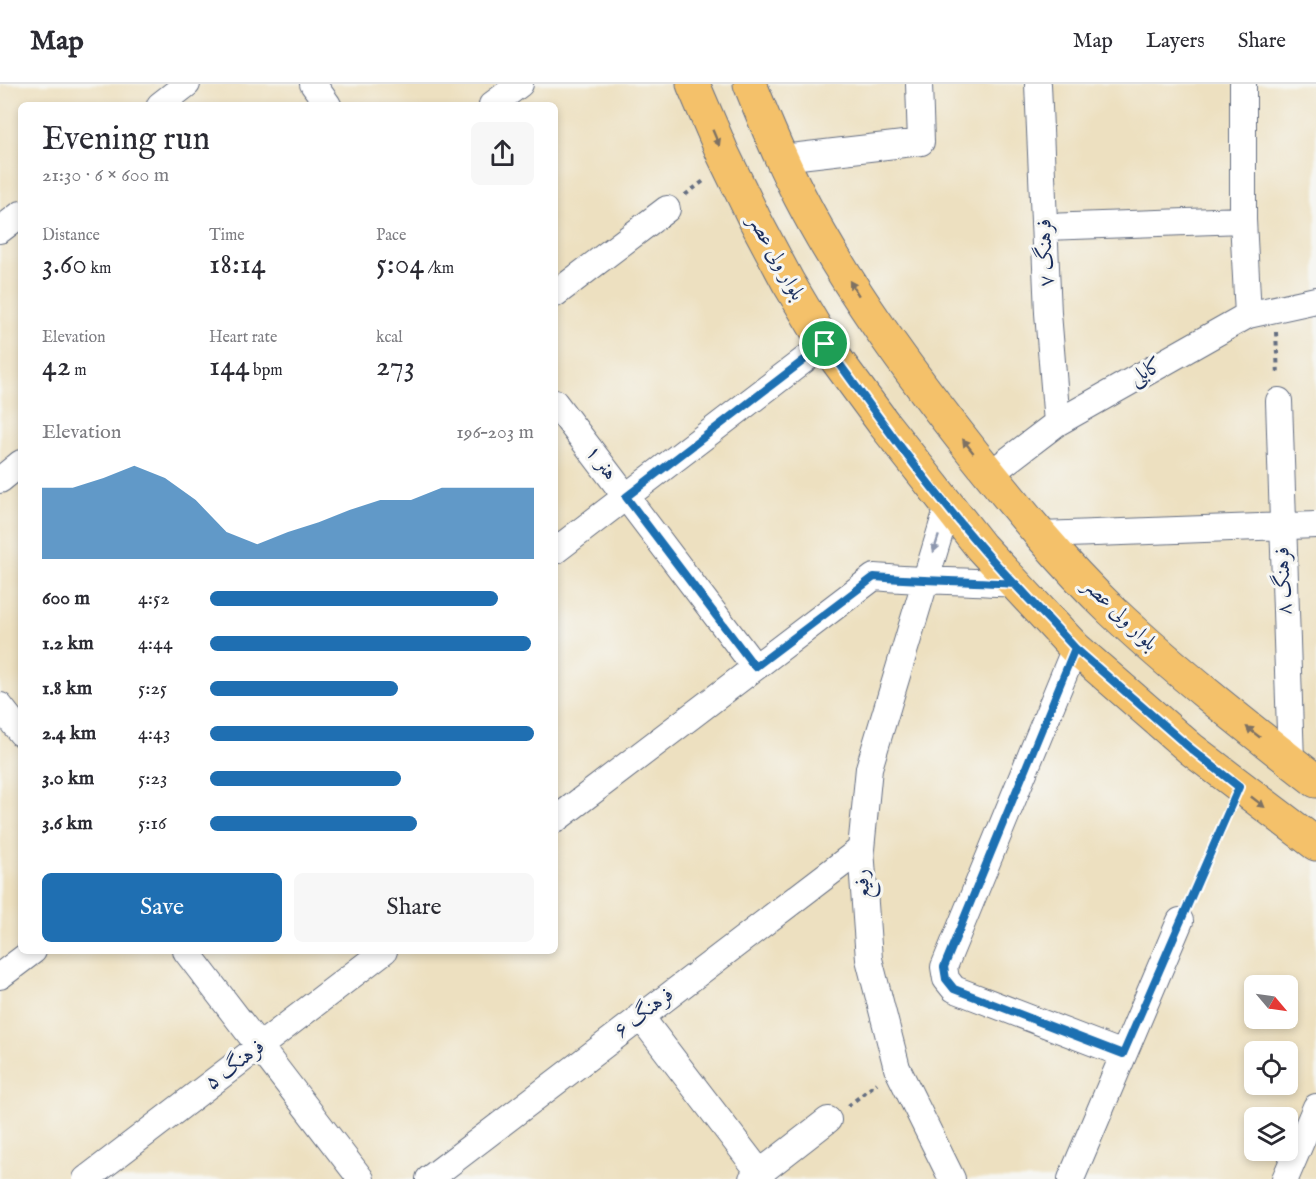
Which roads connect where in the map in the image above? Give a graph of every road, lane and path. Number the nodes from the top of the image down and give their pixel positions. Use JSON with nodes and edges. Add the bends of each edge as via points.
{"nodes":[{"id":1,"x":187,"y":84,"type":"edge"},
{"id":2,"x":313,"y":84,"type":"edge"},
{"id":3,"x":520,"y":84,"type":"edge"},
{"id":4,"x":693,"y":84,"type":"edge"},
{"id":5,"x":750,"y":84,"type":"edge"},
{"id":6,"x":919,"y":84,"type":"edge"},
{"id":7,"x":1038,"y":84,"type":"edge"},
{"id":8,"x":1243,"y":84,"type":"edge"},
{"id":9,"x":164,"y":102,"type":"edge"},
{"id":10,"x":326,"y":102,"type":"edge"},
{"id":11,"x":496,"y":102,"type":"edge"},
{"id":12,"x":782,"y":158,"type":"junction"},
{"id":13,"x":727,"y":163,"type":"junction"},
{"id":14,"x":667,"y":209,"type":"joint"},
{"id":15,"x":18,"y":216,"type":"edge"},
{"id":16,"x":1243,"y":220,"type":"junction"},
{"id":17,"x":1045,"y":227,"type":"junction"},
{"id":18,"x":0,"y":230,"type":"edge"},
{"id":19,"x":558,"y":292,"type":"edge"},
{"id":20,"x":1316,"y":300,"type":"edge"},
{"id":21,"x":1275,"y":309,"type":"junction"},
{"id":22,"x":1248,"y":315,"type":"junction"},
{"id":23,"x":825,"y":344,"type":"junction"},
{"id":24,"x":1279,"y":401,"type":"joint"},
{"id":25,"x":558,"y":407,"type":"edge"},
{"id":26,"x":1057,"y":423,"type":"junction"},
{"id":27,"x":18,"y":466,"type":"edge"},
{"id":28,"x":990,"y":474,"type":"junction"},
{"id":29,"x":0,"y":480,"type":"edge"},
{"id":30,"x":626,"y":497,"type":"junction"},
{"id":31,"x":948,"y":506,"type":"junction"},
{"id":32,"x":1316,"y":525,"type":"edge"},
{"id":33,"x":1282,"y":526,"type":"junction"},
{"id":34,"x":1041,"y":535,"type":"junction"},
{"id":35,"x":558,"y":549,"type":"edge"},
{"id":36,"x":924,"y":581,"type":"junction"},
{"id":37,"x":1016,"y":584,"type":"junction"},
{"id":38,"x":1075,"y":648,"type":"junction"},
{"id":39,"x":755,"y":667,"type":"junction"},
{"id":40,"x":1221,"y":706,"type":"junction"},
{"id":41,"x":1191,"y":749,"type":"junction"},
{"id":42,"x":1291,"y":761,"type":"junction"},
{"id":43,"x":1316,"y":781,"type":"edge"},
{"id":44,"x":1239,"y":787,"type":"junction"},
{"id":45,"x":558,"y":818,"type":"edge"},
{"id":46,"x":1316,"y":844,"type":"edge"},
{"id":47,"x":861,"y":849,"type":"junction"},
{"id":48,"x":1180,"y":921,"type":"joint"},
{"id":49,"x":29,"y":954,"type":"edge"},
{"id":50,"x":188,"y":954,"type":"edge"},
{"id":51,"x":380,"y":954,"type":"edge"},
{"id":52,"x":0,"y":976,"type":"edge"},
{"id":53,"x":640,"y":1016,"type":"junction"},
{"id":54,"x":259,"y":1047,"type":"junction"},
{"id":55,"x":1123,"y":1054,"type":"junction"},
{"id":56,"x":897,"y":1068,"type":"junction"},
{"id":57,"x":1316,"y":1107,"type":"edge"},
{"id":58,"x":828,"y":1120,"type":"joint"},
{"id":59,"x":756,"y":1176,"type":"edge"},
{"id":60,"x":86,"y":1179,"type":"edge"},
{"id":61,"x":362,"y":1179,"type":"edge"},
{"id":62,"x":429,"y":1179,"type":"edge"},
{"id":63,"x":952,"y":1179,"type":"edge"},
{"id":64,"x":1071,"y":1179,"type":"edge"},
{"id":65,"x":1285,"y":1179,"type":"edge"}],
"edges":[{"from":1,"to":9,"type":"street"},
{"from":2,"to":10,"type":"street"},
{"from":3,"to":11,"type":"street"},
{"from":4,"to":13,"type":"main road","name":"بلوار ولی عصر","one_way":true},
{"from":5,"to":12,"type":"main road","name":"بلوار ولی عصر"},
{"from":6,"to":12,"type":"street","via":[[921,142]]},
{"from":7,"to":17,"type":"street","name":"فرهنگ ۷"},
{"from":8,"to":16,"type":"street"},
{"from":28,"to":12,"type":"main road","name":"بلوار ولی عصر","one_way":true,"via":[[878,325],[832,253]]},
{"from":13,"to":14,"type":"path"},
{"from":13,"to":23,"type":"main road","name":"بلوار ولی عصر","via":[[788,282]]},
{"from":14,"to":19,"type":"street"},
{"from":15,"to":18,"type":"street"},
{"from":16,"to":17,"type":"street"},
{"from":16,"to":22,"type":"street"},
{"from":17,"to":26,"type":"street","name":"فرهنگ ۷"},
{"from":20,"to":21,"type":"street","name":"کابلی"},
{"from":21,"to":22,"type":"street","name":"کابلی"},
{"from":21,"to":24,"type":"path"},
{"from":22,"to":26,"type":"street","name":"کابلی"},
{"from":23,"to":30,"type":"street"},
{"from":23,"to":31,"type":"main road","name":"بلوار ولی عصر"},
{"from":24,"to":33,"type":"street","name":"فرهنگ ۸"},
{"from":25,"to":30,"type":"street","name":"هنر ۱"},
{"from":26,"to":28,"type":"street","name":"کابلی"},
{"from":27,"to":29,"type":"street"},
{"from":28,"to":34,"type":"main road","name":"بلوار ولی عصر"},
{"from":30,"to":35,"type":"street"},
{"from":30,"to":39,"type":"street","name":"هنر ۱"},
{"from":31,"to":36,"type":"street","name":"رفیع","one_way":true},
{"from":31,"to":37,"type":"main road","name":"بلوار ولی عصر"},
{"from":32,"to":33,"type":"street"},
{"from":33,"to":34,"type":"street"},
{"from":33,"to":42,"type":"street","name":"فرهنگ ۸"},
{"from":34,"to":40,"type":"main road","name":"بلوار ولی عصر","via":[[1112,610]]},
{"from":36,"to":37,"type":"street"},
{"from":36,"to":39,"type":"street","via":[[874,577]]},
{"from":36,"to":47,"type":"street","name":"رفیع","via":[[869,768]]},
{"from":37,"to":38,"type":"main road","name":"بلوار ولی عصر"},
{"from":38,"to":41,"type":"main road","name":"بلوار ولی عصر"},
{"from":38,"to":55,"type":"street","via":[[944,967],[946,979],[954,989]]},
{"from":39,"to":45,"type":"street"},
{"from":40,"to":41,"type":"main road"},
{"from":42,"to":40,"type":"main road","name":"بلوار ولی عصر","one_way":true},
{"from":41,"to":44,"type":"main road","name":"بلوار ولی عصر"},
{"from":42,"to":43,"type":"main road","name":"بلوار ولی عصر"},
{"from":44,"to":46,"type":"main road","name":"بلوار ولی عصر","one_way":true},
{"from":44,"to":48,"type":"path"},
{"from":47,"to":53,"type":"street","name":"فرهنگ ۶"},
{"from":47,"to":56,"type":"street","name":"رفیع","via":[[868,959]]},
{"from":48,"to":55,"type":"street"},
{"from":49,"to":52,"type":"street"},
{"from":50,"to":54,"type":"street"},
{"from":51,"to":54,"type":"street","name":"فرهنگ ۵"},
{"from":53,"to":59,"type":"street"},
{"from":53,"to":62,"type":"street","name":"فرهنگ ۶"},
{"from":54,"to":60,"type":"street","name":"فرهنگ ۵"},
{"from":54,"to":61,"type":"street"},
{"from":55,"to":64,"type":"street"},
{"from":56,"to":58,"type":"path"},
{"from":56,"to":63,"type":"street","name":"رفیع"},
{"from":57,"to":65,"type":"street"},
{"from":58,"to":59,"type":"street"}]}
